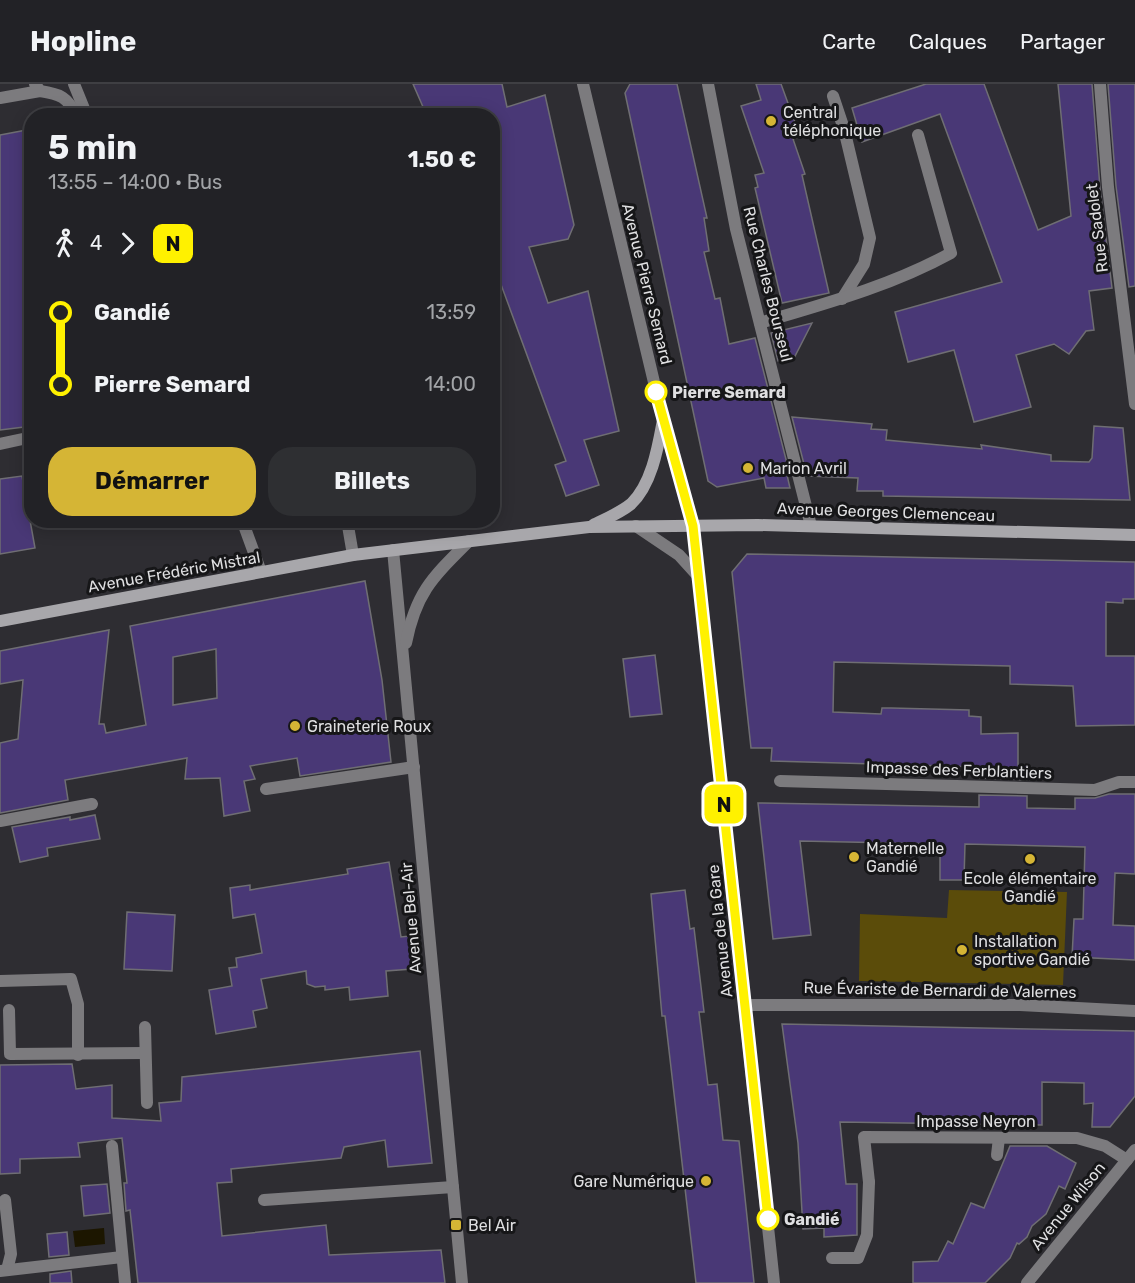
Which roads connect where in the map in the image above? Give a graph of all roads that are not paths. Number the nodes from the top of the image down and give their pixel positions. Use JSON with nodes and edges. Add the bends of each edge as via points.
{"nodes":[{"id":1,"x":74,"y":84,"type":"edge"},
{"id":2,"x":583,"y":84,"type":"edge"},
{"id":3,"x":708,"y":84,"type":"edge"},
{"id":4,"x":1100,"y":84,"type":"edge"},
{"id":5,"x":38,"y":87,"type":"edge"},
{"id":6,"x":833,"y":96,"type":"dead end"},
{"id":7,"x":0,"y":99,"type":"edge"},
{"id":8,"x":72,"y":108,"type":"edge"},
{"id":9,"x":84,"y":108,"type":"edge"},
{"id":10,"x":918,"y":135,"type":"dead end"},
{"id":11,"x":842,"y":298,"type":"junction"},
{"id":12,"x":760,"y":323,"type":"junction"},
{"id":13,"x":1135,"y":404,"type":"edge"},
{"id":14,"x":663,"y":420,"type":"junction"},
{"id":15,"x":24,"y":439,"type":"edge"},
{"id":16,"x":0,"y":444,"type":"edge"},
{"id":17,"x":636,"y":526,"type":"junction"},
{"id":18,"x":693,"y":526,"type":"junction"},
{"id":19,"x":811,"y":526,"type":"junction"},
{"id":20,"x":589,"y":527,"type":"junction"},
{"id":21,"x":245,"y":528,"type":"edge"},
{"id":22,"x":348,"y":528,"type":"edge"},
{"id":23,"x":1135,"y":535,"type":"edge"},
{"id":24,"x":469,"y":542,"type":"junction"},
{"id":25,"x":393,"y":550,"type":"junction"},
{"id":26,"x":353,"y":555,"type":"junction"},
{"id":27,"x":261,"y":572,"type":"junction"},
{"id":28,"x":698,"y":576,"type":"junction"},
{"id":29,"x":0,"y":621,"type":"edge"},
{"id":30,"x":403,"y":656,"type":"junction"},
{"id":31,"x":414,"y":767,"type":"junction"},
{"id":32,"x":780,"y":781,"type":"dead end"},
{"id":33,"x":1135,"y":782,"type":"edge"},
{"id":34,"x":266,"y":789,"type":"dead end"},
{"id":35,"x":92,"y":804,"type":"dead end"},
{"id":36,"x":0,"y":821,"type":"edge"},
{"id":37,"x":0,"y":981,"type":"edge"},
{"id":38,"x":744,"y":1005,"type":"junction"},
{"id":39,"x":9,"y":1010,"type":"dead end"},
{"id":40,"x":1135,"y":1011,"type":"edge"},
{"id":41,"x":145,"y":1027,"type":"dead end"},
{"id":42,"x":145,"y":1053,"type":"junction"},
{"id":43,"x":78,"y":1054,"type":"junction"},
{"id":44,"x":147,"y":1103,"type":"dead end"},
{"id":45,"x":999,"y":1138,"type":"junction"},
{"id":46,"x":112,"y":1146,"type":"dead end"},
{"id":47,"x":1135,"y":1150,"type":"edge"},
{"id":48,"x":997,"y":1155,"type":"dead end"},
{"id":49,"x":1127,"y":1161,"type":"junction"},
{"id":50,"x":453,"y":1187,"type":"junction"},
{"id":51,"x":5,"y":1200,"type":"dead end"},
{"id":52,"x":264,"y":1200,"type":"dead end"},
{"id":53,"x":122,"y":1257,"type":"junction"},
{"id":54,"x":832,"y":1258,"type":"dead end"},
{"id":55,"x":3,"y":1270,"type":"edge"},
{"id":56,"x":125,"y":1283,"type":"edge"},
{"id":57,"x":462,"y":1283,"type":"edge"},
{"id":58,"x":774,"y":1283,"type":"edge"},
{"id":59,"x":1027,"y":1283,"type":"edge"}],
"edges":[{"from":1,"to":9,"type":"street"},
{"from":2,"to":14,"type":"street","name":"Avenue Pierre Semard"},
{"from":3,"to":12,"type":"street","name":"Rue Charles Bourseul","via":[[736,229]]},
{"from":4,"to":13,"type":"street","name":"Rue Sadolet","via":[[1108,187]]},
{"from":5,"to":7,"type":"street"},
{"from":5,"to":8,"type":"street","via":[[69,100]]},
{"from":6,"to":11,"type":"street","via":[[870,238],[864,264]]},
{"from":10,"to":11,"type":"street","via":[[951,254]]},
{"from":11,"to":12,"type":"street"},
{"from":12,"to":19,"type":"street","name":"Rue Charles Bourseul"},
{"from":14,"to":18,"type":"street","name":"Avenue Pierre Semard"},
{"from":14,"to":20,"type":"main road","via":[[656,456],[632,503]]},
{"from":15,"to":16,"type":"street"},
{"from":17,"to":18,"type":"main road","name":"Avenue Georges Clemenceau"},
{"from":17,"to":20,"type":"main road","name":"Avenue Georges Clemenceau"},
{"from":17,"to":28,"type":"street","via":[[679,555]]},
{"from":18,"to":19,"type":"main road","name":"Avenue Georges Clemenceau"},
{"from":18,"to":28,"type":"street","name":"Avenue de la Gare"},
{"from":19,"to":23,"type":"main road","name":"Avenue Georges Clemenceau"},
{"from":20,"to":24,"type":"main road"},
{"from":21,"to":27,"type":"street"},
{"from":22,"to":26,"type":"street"},
{"from":24,"to":25,"type":"main road"},
{"from":24,"to":30,"type":"street","via":[[424,589],[412,615]]},
{"from":25,"to":26,"type":"main road","name":"Avenue Frédéric Mistral"},
{"from":25,"to":30,"type":"street","name":"Avenue Bel-Air"},
{"from":26,"to":27,"type":"main road","name":"Avenue Frédéric Mistral"},
{"from":27,"to":29,"type":"main road","name":"Avenue Frédéric Mistral"},
{"from":28,"to":38,"type":"street","name":"Avenue de la Gare"},
{"from":30,"to":31,"type":"street","name":"Avenue Bel-Air"},
{"from":31,"to":34,"type":"street"},
{"from":31,"to":50,"type":"street","name":"Avenue Bel-Air"},
{"from":32,"to":33,"type":"street","name":"Impasse des Ferblantiers","via":[[1095,790],[1119,782]]},
{"from":35,"to":36,"type":"street"},
{"from":37,"to":43,"type":"street","via":[[71,979],[78,1004]]},
{"from":38,"to":40,"type":"street","name":"Rue Évariste de Bernardi de Valernes","via":[[1020,1005]]},
{"from":38,"to":58,"type":"street","name":"Avenue de la Gare"},
{"from":39,"to":43,"type":"street","via":[[10,1053]]},
{"from":41,"to":42,"type":"street"},
{"from":42,"to":43,"type":"street"},
{"from":42,"to":44,"type":"street"},
{"from":45,"to":48,"type":"street"},
{"from":45,"to":49,"type":"street","name":"Impasse Neyron","via":[[1091,1141]]},
{"from":45,"to":54,"type":"street","name":"Impasse Neyron","via":[[864,1137],[869,1182],[867,1235],[858,1258]]},
{"from":46,"to":53,"type":"street"},
{"from":47,"to":49,"type":"street","name":"Avenue Wilson"},
{"from":49,"to":59,"type":"street","name":"Avenue Wilson"},
{"from":50,"to":52,"type":"street"},
{"from":50,"to":57,"type":"street","name":"Avenue Bel-Air"},
{"from":51,"to":55,"type":"street","via":[[11,1254]]},
{"from":53,"to":55,"type":"street"},
{"from":53,"to":56,"type":"street"}]}
